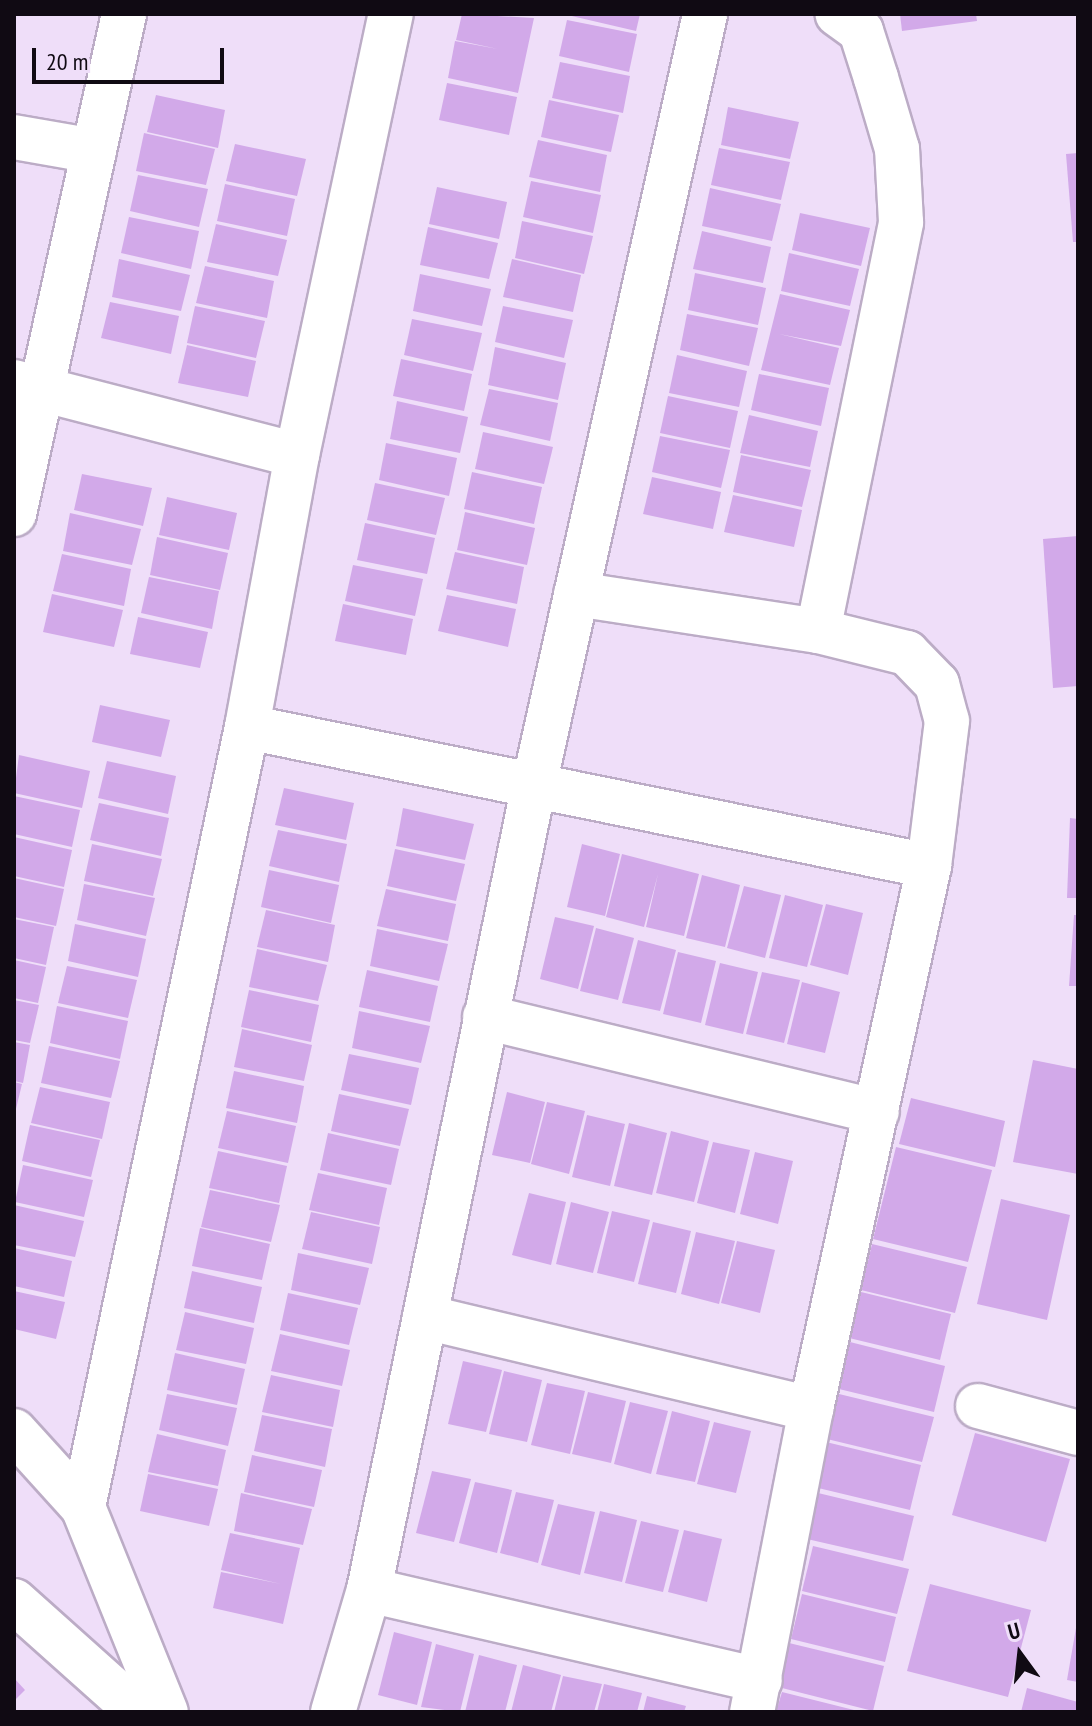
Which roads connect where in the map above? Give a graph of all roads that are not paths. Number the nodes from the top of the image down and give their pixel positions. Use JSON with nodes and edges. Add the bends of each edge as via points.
{"nodes":[{"id":1,"x":124,"y":14,"type":"edge"},
{"id":2,"x":391,"y":14,"type":"edge"},
{"id":3,"x":705,"y":14,"type":"edge"},
{"id":4,"x":838,"y":14,"type":"edge"},
{"id":5,"x":14,"y":137,"type":"edge"},
{"id":6,"x":94,"y":151,"type":"junction"},
{"id":7,"x":28,"y":385,"type":"edge"},
{"id":8,"x":297,"y":455,"type":"junction"},
{"id":9,"x":14,"y":514,"type":"edge"},
{"id":10,"x":576,"y":594,"type":"junction"},
{"id":11,"x":818,"y":631,"type":"junction"},
{"id":12,"x":247,"y":727,"type":"junction"},
{"id":13,"x":534,"y":785,"type":"junction"},
{"id":14,"x":929,"y":866,"type":"junction"},
{"id":15,"x":485,"y":1017,"type":"junction"},
{"id":16,"x":877,"y":1112,"type":"junction"},
{"id":17,"x":425,"y":1317,"type":"junction"},
{"id":18,"x":978,"y":1406,"type":"dead end"},
{"id":19,"x":811,"y":1409,"type":"junction"},
{"id":20,"x":14,"y":1431,"type":"edge"},
{"id":21,"x":1078,"y":1433,"type":"edge"},
{"id":22,"x":83,"y":1507,"type":"junction"},
{"id":23,"x":369,"y":1590,"type":"junction"},
{"id":24,"x":14,"y":1601,"type":"edge"},
{"id":25,"x":756,"y":1696,"type":"edge"},
{"id":26,"x":138,"y":1712,"type":"edge"},
{"id":27,"x":166,"y":1712,"type":"edge"},
{"id":28,"x":333,"y":1712,"type":"edge"}],
"edges":[{"from":1,"to":6,"type":"street"},
{"from":2,"to":8,"type":"street"},
{"from":3,"to":10,"type":"street"},
{"from":4,"to":11,"type":"street","via":[[861,31],[876,78],[897,149],[901,222]]},
{"from":5,"to":6,"type":"street"},
{"from":6,"to":7,"type":"street"},
{"from":7,"to":8,"type":"street"},
{"from":7,"to":9,"type":"street"},
{"from":8,"to":12,"type":"street"},
{"from":10,"to":11,"type":"street"},
{"from":10,"to":13,"type":"street"},
{"from":11,"to":14,"type":"street","via":[[907,653],[937,684],[947,721]]},
{"from":12,"to":13,"type":"street"},
{"from":12,"to":22,"type":"street"},
{"from":13,"to":14,"type":"street"},
{"from":13,"to":15,"type":"street"},
{"from":14,"to":16,"type":"street"},
{"from":15,"to":16,"type":"street"},
{"from":15,"to":17,"type":"street"},
{"from":16,"to":19,"type":"street"},
{"from":17,"to":19,"type":"street"},
{"from":17,"to":23,"type":"street"},
{"from":18,"to":21,"type":"street"},
{"from":19,"to":25,"type":"street"},
{"from":20,"to":22,"type":"street"},
{"from":22,"to":27,"type":"street"},
{"from":23,"to":25,"type":"street"},
{"from":23,"to":28,"type":"street"},
{"from":24,"to":26,"type":"street"}]}
